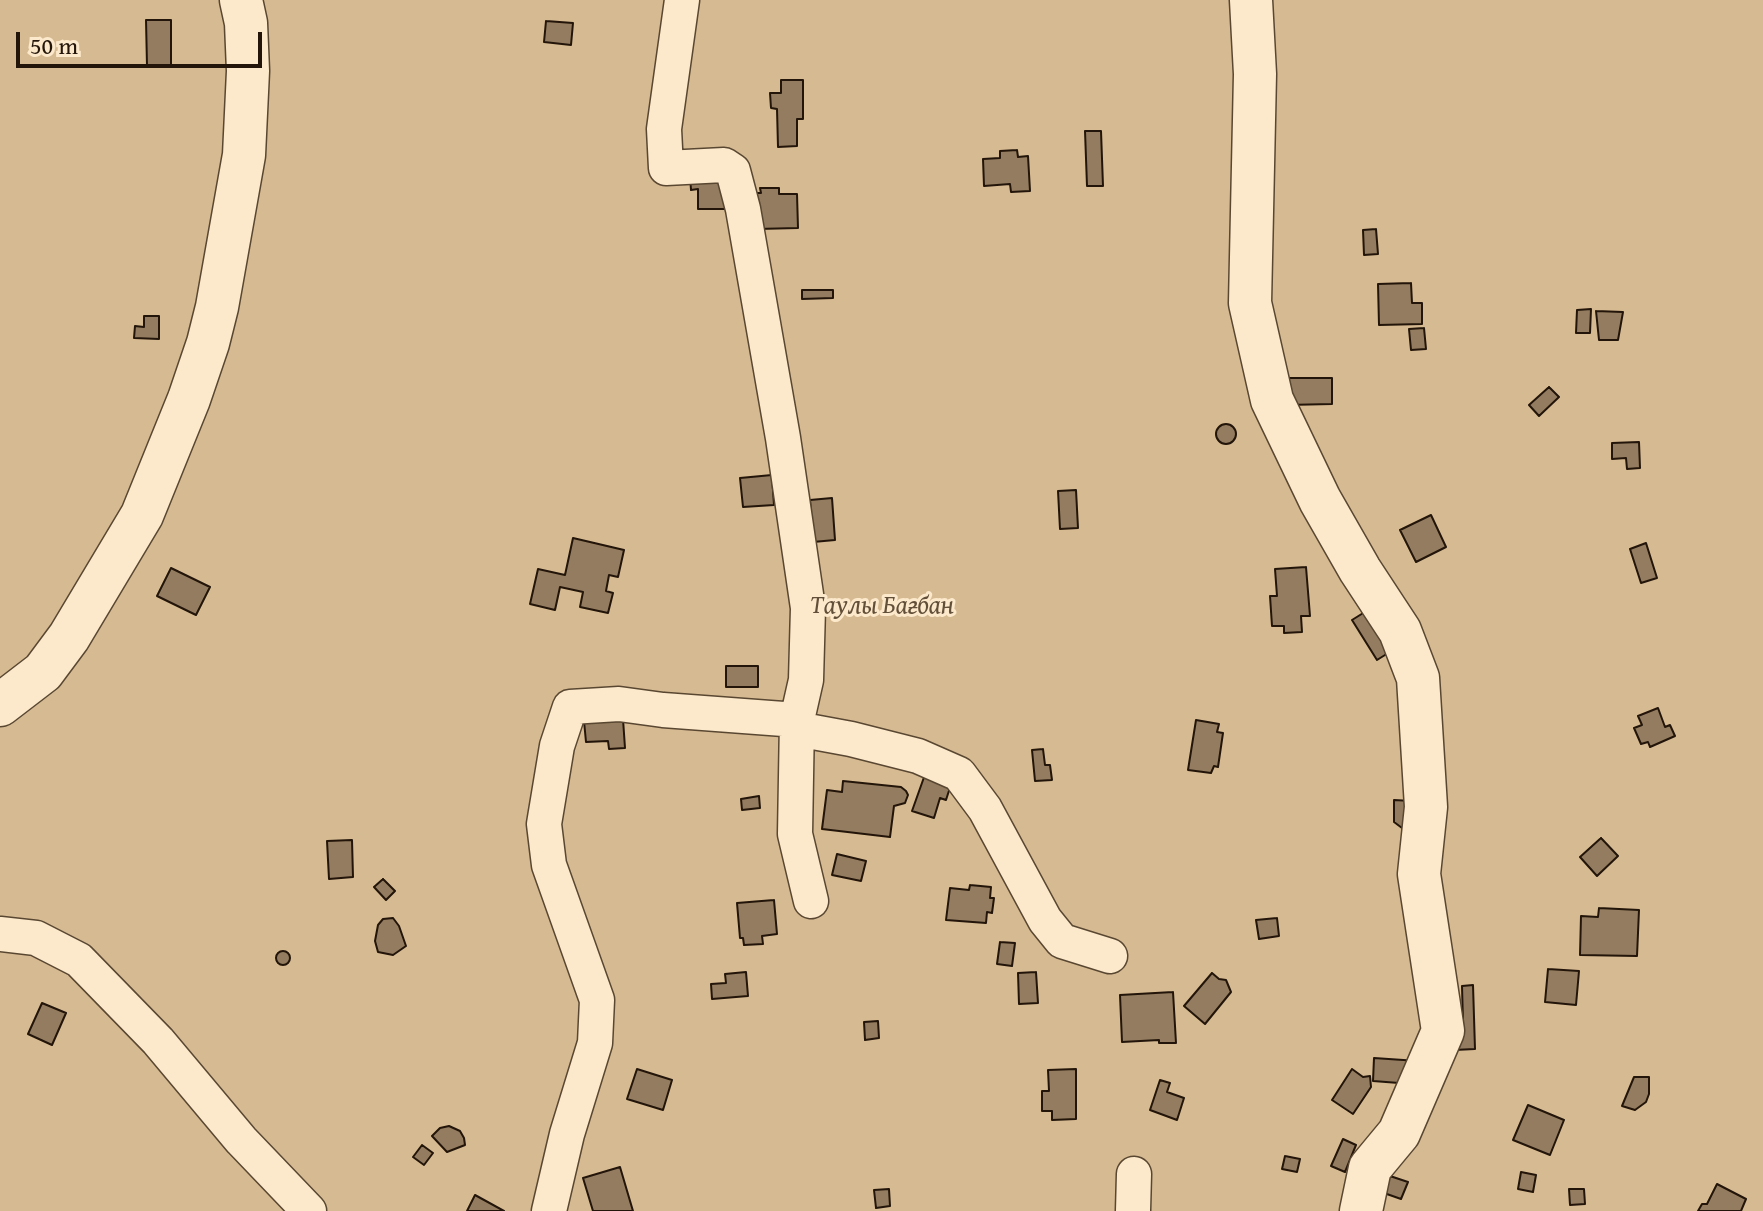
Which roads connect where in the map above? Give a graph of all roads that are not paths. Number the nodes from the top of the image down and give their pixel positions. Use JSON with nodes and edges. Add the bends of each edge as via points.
{"nodes":[{"id":1,"x":241,"y":0,"type":"edge"},
{"id":2,"x":682,"y":0,"type":"edge"},
{"id":3,"x":1251,"y":0,"type":"edge"},
{"id":4,"x":0,"y":705,"type":"edge"},
{"id":5,"x":797,"y":724,"type":"junction"},
{"id":6,"x":811,"y":901,"type":"dead end"},
{"id":7,"x":0,"y":934,"type":"edge"},
{"id":8,"x":1110,"y":956,"type":"dead end"},
{"id":9,"x":1134,"y":1174,"type":"dead end"},
{"id":10,"x":309,"y":1211,"type":"edge"},
{"id":11,"x":549,"y":1211,"type":"edge"},
{"id":12,"x":1133,"y":1211,"type":"edge"},
{"id":13,"x":1361,"y":1211,"type":"edge"}],
"edges":[{"from":1,"to":4,"type":"street","via":[[248,71],[244,155],[217,307],[198,371],[142,515],[112,567],[43,672]]},
{"from":2,"to":5,"type":"street","via":[[664,129],[666,168],[724,165],[733,171],[743,209],[808,608],[806,680]]},
{"from":3,"to":13,"type":"street","via":[[1255,74],[1250,303],[1272,400],[1320,500],[1400,631],[1418,678],[1426,807],[1419,874],[1443,1031],[1399,1133],[1370,1168]]},
{"from":5,"to":6,"type":"street","via":[[795,834]]},
{"from":5,"to":8,"type":"street","via":[[918,756],[959,774],[1062,941]]},
{"from":5,"to":11,"type":"street","via":[[619,704],[570,707],[557,746],[544,824],[549,865],[597,1000],[595,1043]]},
{"from":7,"to":10,"type":"street","via":[[36,938],[79,960]]},
{"from":9,"to":12,"type":"street"}]}
